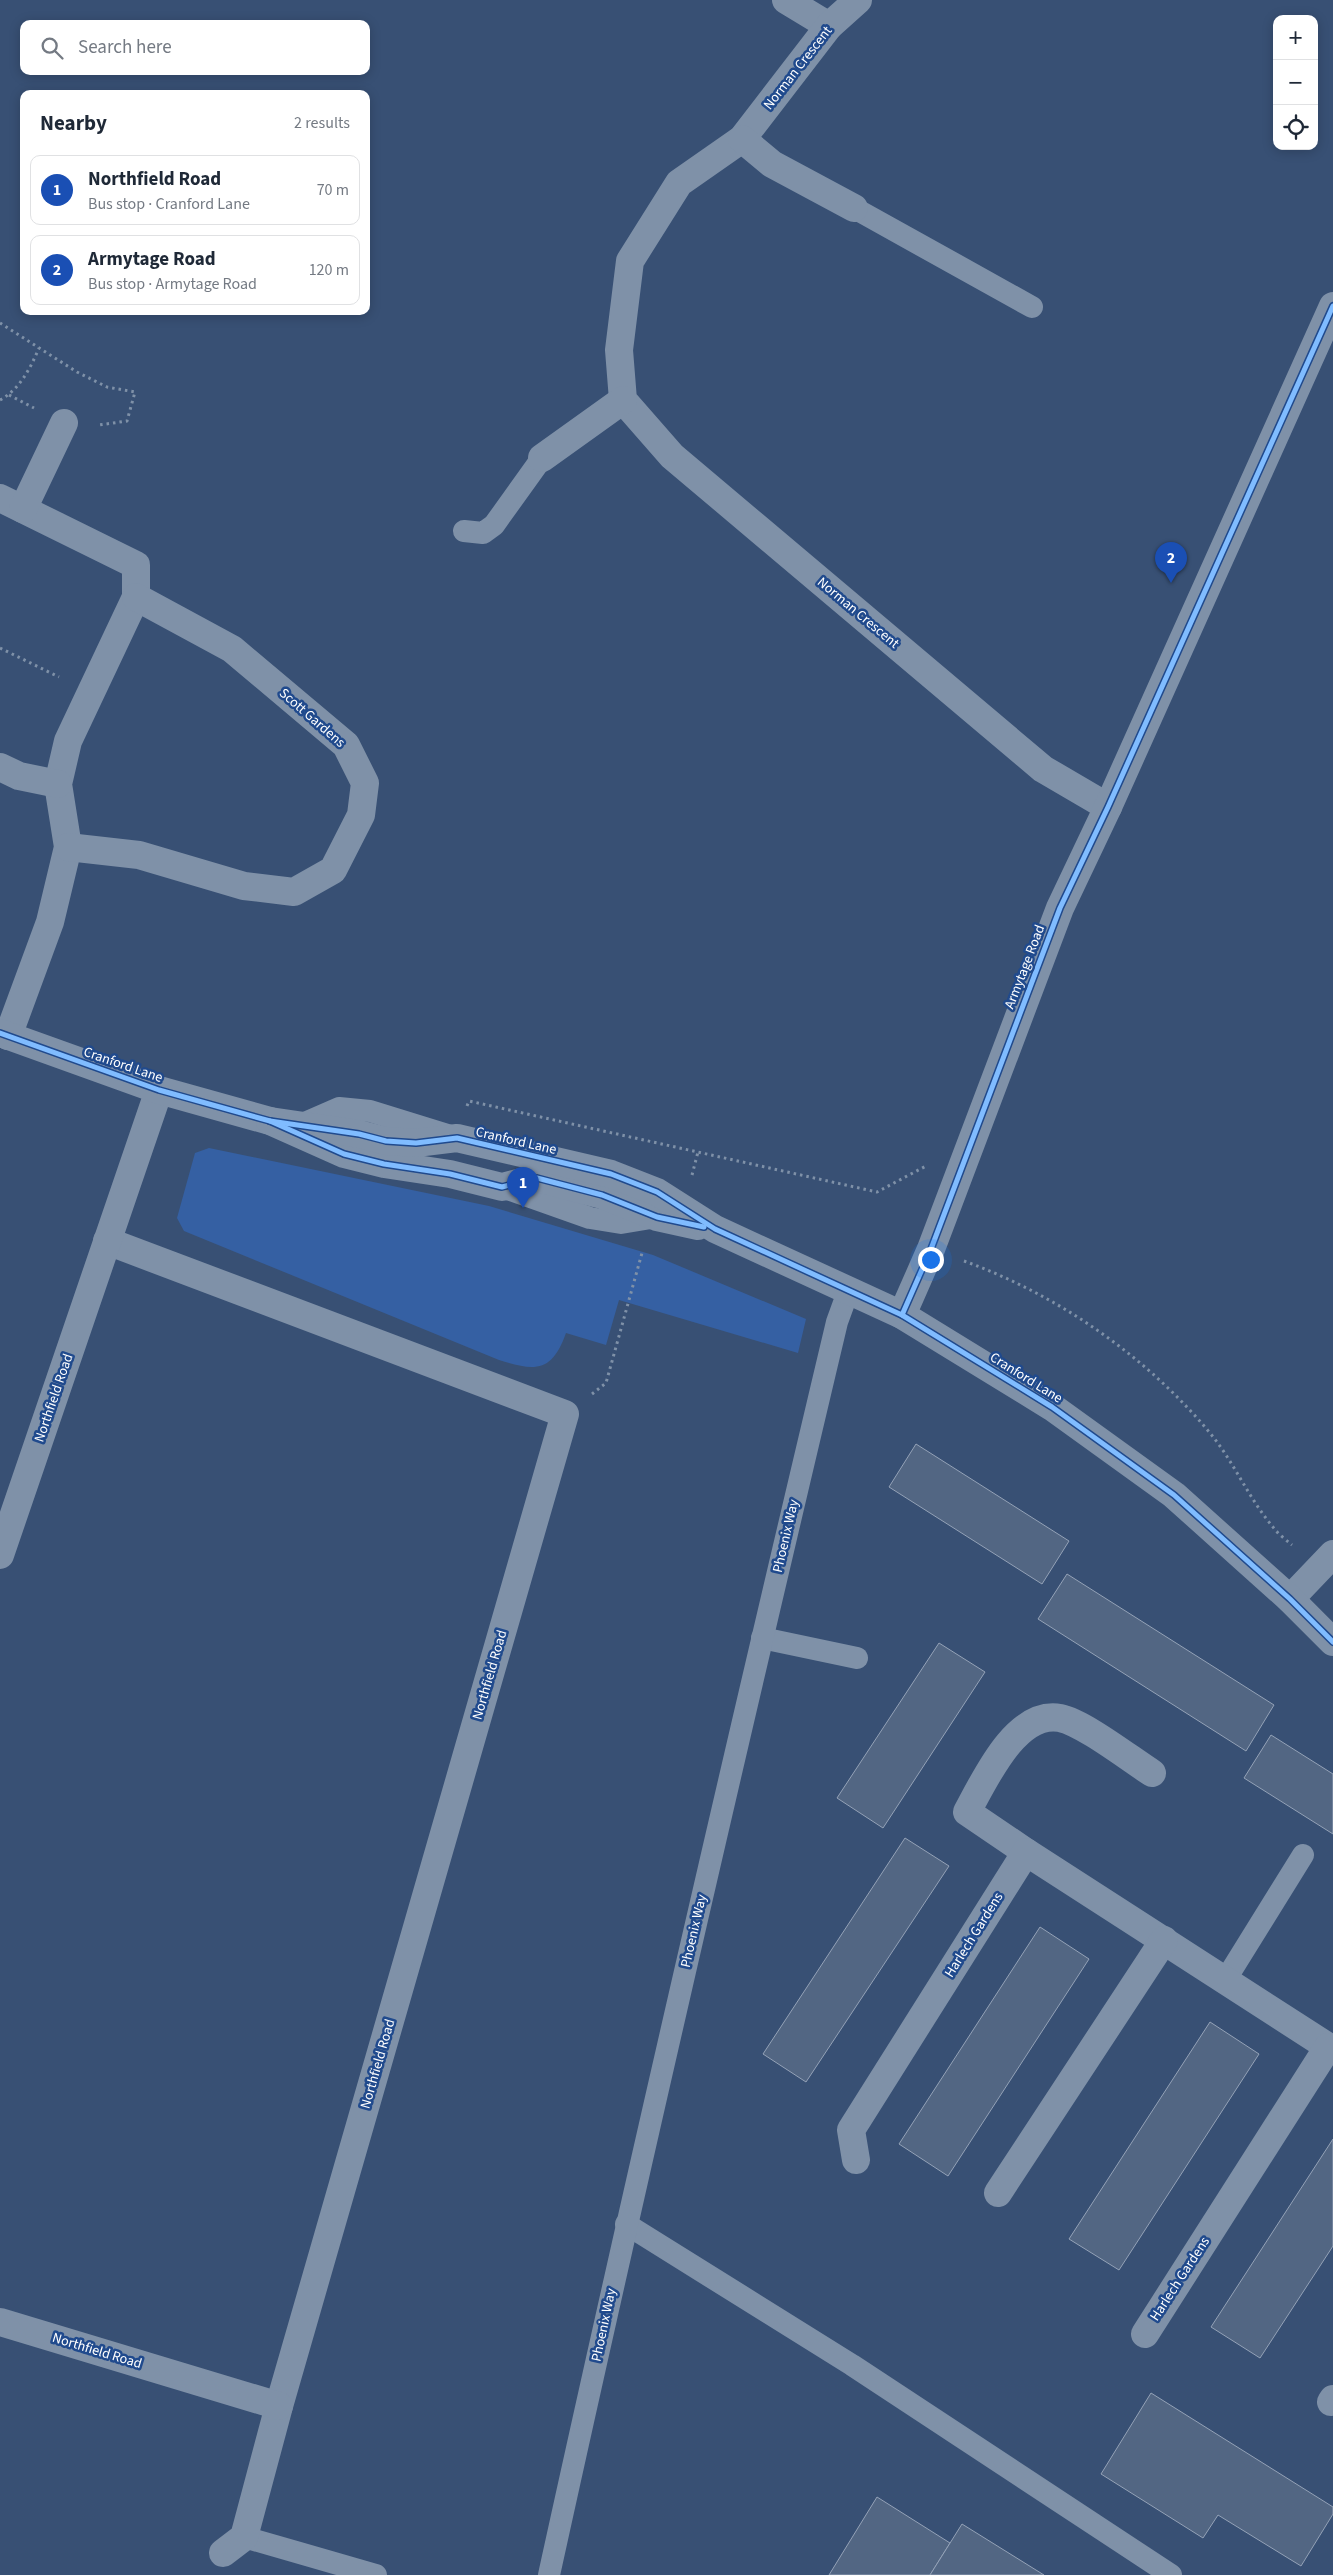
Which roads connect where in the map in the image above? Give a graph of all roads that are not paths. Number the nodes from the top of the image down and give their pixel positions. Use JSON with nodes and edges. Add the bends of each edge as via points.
{"nodes":[{"id":1,"x":786,"y":0,"type":"edge"},
{"id":2,"x":858,"y":0,"type":"edge"},
{"id":3,"x":829,"y":26,"type":"junction"},
{"id":4,"x":742,"y":139,"type":"junction"},
{"id":5,"x":854,"y":208,"type":"joint"},
{"id":6,"x":1333,"y":306,"type":"edge"},
{"id":7,"x":1032,"y":307,"type":"dead end"},
{"id":8,"x":623,"y":400,"type":"junction"},
{"id":9,"x":64,"y":423,"type":"dead end"},
{"id":10,"x":542,"y":458,"type":"joint"},
{"id":11,"x":11,"y":503,"type":"edge"},
{"id":12,"x":464,"y":531,"type":"dead end"},
{"id":13,"x":136,"y":597,"type":"junction"},
{"id":14,"x":0,"y":766,"type":"edge"},
{"id":15,"x":58,"y":784,"type":"junction"},
{"id":16,"x":1108,"y":807,"type":"junction"},
{"id":17,"x":68,"y":847,"type":"junction"},
{"id":18,"x":4,"y":1034,"type":"edge"},
{"id":19,"x":159,"y":1090,"type":"junction"},
{"id":20,"x":270,"y":1122,"type":"junction"},
{"id":21,"x":715,"y":1229,"type":"junction"},
{"id":22,"x":107,"y":1241,"type":"junction"},
{"id":23,"x":849,"y":1289,"type":"junction"},
{"id":24,"x":902,"y":1315,"type":"junction"},
{"id":25,"x":0,"y":1555,"type":"edge"},
{"id":26,"x":1326,"y":1561,"type":"edge"},
{"id":27,"x":1290,"y":1599,"type":"junction"},
{"id":28,"x":762,"y":1638,"type":"junction"},
{"id":29,"x":1333,"y":1642,"type":"edge"},
{"id":30,"x":857,"y":1658,"type":"dead end"},
{"id":31,"x":1152,"y":1773,"type":"dead end"},
{"id":32,"x":1026,"y":1852,"type":"junction"},
{"id":33,"x":1303,"y":1855,"type":"dead end"},
{"id":34,"x":1164,"y":1940,"type":"junction"},
{"id":35,"x":1226,"y":1979,"type":"junction"},
{"id":36,"x":1331,"y":2048,"type":"edge"},
{"id":37,"x":856,"y":2160,"type":"dead end"},
{"id":38,"x":998,"y":2193,"type":"dead end"},
{"id":39,"x":626,"y":2224,"type":"junction"},
{"id":40,"x":0,"y":2322,"type":"edge"},
{"id":41,"x":1144,"y":2334,"type":"dead end"},
{"id":42,"x":279,"y":2406,"type":"junction"},
{"id":43,"x":244,"y":2537,"type":"junction"},
{"id":44,"x":223,"y":2553,"type":"dead end"},
{"id":45,"x":376,"y":2575,"type":"edge"},
{"id":46,"x":549,"y":2575,"type":"edge"},
{"id":47,"x":1171,"y":2575,"type":"edge"}],
"edges":[{"from":1,"to":3,"type":"street"},
{"from":2,"to":3,"type":"street","name":"Norman Crescent"},
{"from":3,"to":4,"type":"street","name":"Norman Crescent"},
{"from":4,"to":5,"type":"street","via":[[772,164]]},
{"from":4,"to":8,"type":"street","name":"Norman Crescent","via":[[679,183],[630,261],[619,350]]},
{"from":5,"to":7,"type":"lane"},
{"from":6,"to":16,"type":"street","name":"Armytage Road"},
{"from":8,"to":10,"type":"street"},
{"from":8,"to":16,"type":"street","name":"Norman Crescent","via":[[672,456],[1035,762]]},
{"from":9,"to":11,"type":"street"},
{"from":10,"to":12,"type":"lane","via":[[494,525],[482,533]]},
{"from":11,"to":13,"type":"street","via":[[136,566]]},
{"from":13,"to":15,"type":"street","via":[[68,741]]},
{"from":13,"to":17,"type":"street","name":"Scott Gardens","via":[[232,649],[346,745],[364,783],[361,815],[333,870],[294,892],[244,886],[139,855]]},
{"from":14,"to":15,"type":"street","via":[[19,776]]},
{"from":15,"to":17,"type":"street"},
{"from":16,"to":24,"type":"street","name":"Armytage Road","via":[[1060,908],[931,1249]]},
{"from":17,"to":18,"type":"street","via":[[50,922]]},
{"from":18,"to":19,"type":"street","name":"Cranford Lane"},
{"from":19,"to":20,"type":"street","name":"Cranford Lane"},
{"from":19,"to":22,"type":"street","name":"Northfield Road"},
{"from":20,"to":21,"type":"street","name":"Cranford Lane","via":[[344,1154],[384,1164],[450,1174],[502,1187],[537,1178],[602,1195],[657,1217]]},
{"from":20,"to":21,"type":"street","name":"Cranford Lane","via":[[416,1144],[457,1138],[611,1174],[657,1192]]},
{"from":21,"to":23,"type":"street","name":"Cranford Lane"},
{"from":22,"to":25,"type":"street","name":"Northfield Road"},
{"from":22,"to":42,"type":"street","name":"Northfield Road","via":[[565,1414]]},
{"from":23,"to":24,"type":"street","name":"Cranford Lane"},
{"from":23,"to":28,"type":"lane","name":"Phoenix Way","via":[[836,1322]]},
{"from":24,"to":27,"type":"street","name":"Cranford Lane","via":[[1052,1407],[1136,1467],[1174,1495]]},
{"from":26,"to":27,"type":"street"},
{"from":27,"to":29,"type":"street","name":"Cranford Lane"},
{"from":28,"to":30,"type":"lane"},
{"from":28,"to":39,"type":"lane","name":"Phoenix Way"},
{"from":31,"to":32,"type":"street","via":[[1082,1728],[1061,1718],[1040,1718],[1015,1735],[967,1812]]},
{"from":32,"to":34,"type":"street","name":"Harlech Gardens"},
{"from":32,"to":37,"type":"street","name":"Harlech Gardens","via":[[850,2130]]},
{"from":33,"to":35,"type":"lane"},
{"from":34,"to":35,"type":"street","name":"Harlech Gardens"},
{"from":34,"to":38,"type":"street"},
{"from":35,"to":36,"type":"street","name":"Harlech Gardens"},
{"from":36,"to":41,"type":"street","name":"Harlech Gardens"},
{"from":39,"to":46,"type":"lane","name":"Phoenix Way"},
{"from":39,"to":47,"type":"lane","via":[[852,2364]]},
{"from":40,"to":42,"type":"street","name":"Northfield Road"},
{"from":42,"to":43,"type":"street","name":"Northfield Road"},
{"from":43,"to":44,"type":"street"},
{"from":43,"to":45,"type":"lane"}]}
